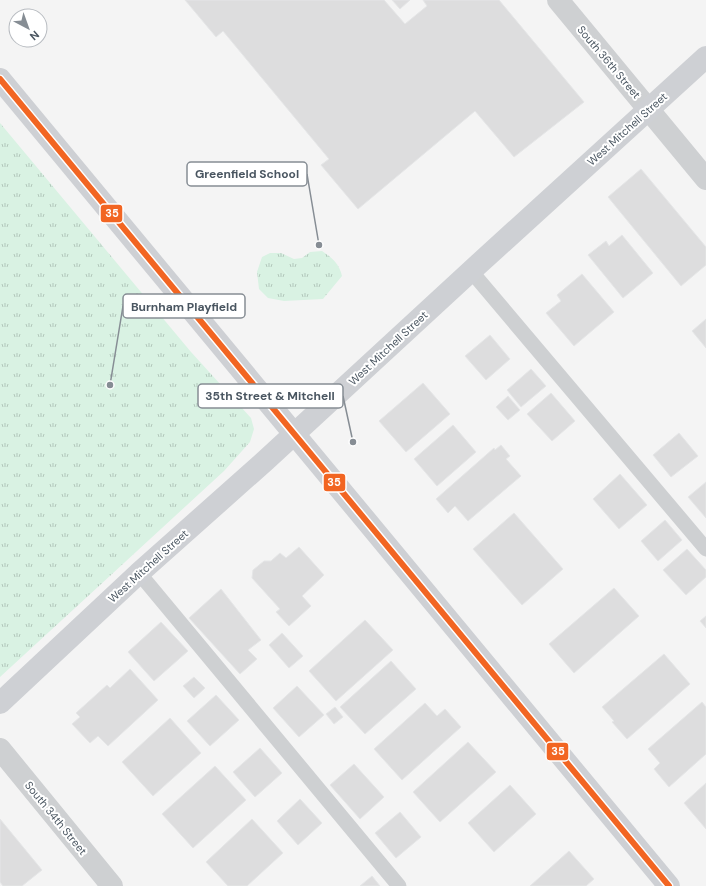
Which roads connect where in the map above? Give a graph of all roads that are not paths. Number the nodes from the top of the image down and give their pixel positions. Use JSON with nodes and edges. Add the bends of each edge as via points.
{"nodes":[{"id":1,"x":558,"y":0,"type":"edge"},
{"id":2,"x":706,"y":58,"type":"edge"},
{"id":3,"x":0,"y":79,"type":"edge"},
{"id":4,"x":649,"y":110,"type":"junction"},
{"id":5,"x":706,"y":179,"type":"edge"},
{"id":6,"x":471,"y":271,"type":"junction"},
{"id":7,"x":295,"y":434,"type":"junction"},
{"id":8,"x":706,"y":549,"type":"edge"},
{"id":9,"x":139,"y":573,"type":"junction"},
{"id":10,"x":0,"y":703,"type":"edge"},
{"id":11,"x":0,"y":750,"type":"edge"},
{"id":12,"x":112,"y":886,"type":"edge"},
{"id":13,"x":399,"y":886,"type":"edge"},
{"id":14,"x":669,"y":886,"type":"edge"}],
"edges":[{"from":1,"to":4,"type":"street","name":"South 36th Street"},
{"from":2,"to":4,"type":"main road","name":"West Mitchell Street"},
{"from":3,"to":7,"type":"main road"},
{"from":4,"to":5,"type":"street","name":"South 36th Street"},
{"from":4,"to":6,"type":"main road","name":"West Mitchell Street"},
{"from":6,"to":7,"type":"main road","name":"West Mitchell Street"},
{"from":6,"to":8,"type":"lane"},
{"from":7,"to":9,"type":"main road","name":"West Mitchell Street"},
{"from":7,"to":14,"type":"main road"},
{"from":9,"to":10,"type":"main road","name":"West Mitchell Street"},
{"from":9,"to":13,"type":"lane"},
{"from":11,"to":12,"type":"street","name":"South 34th Street"}]}
